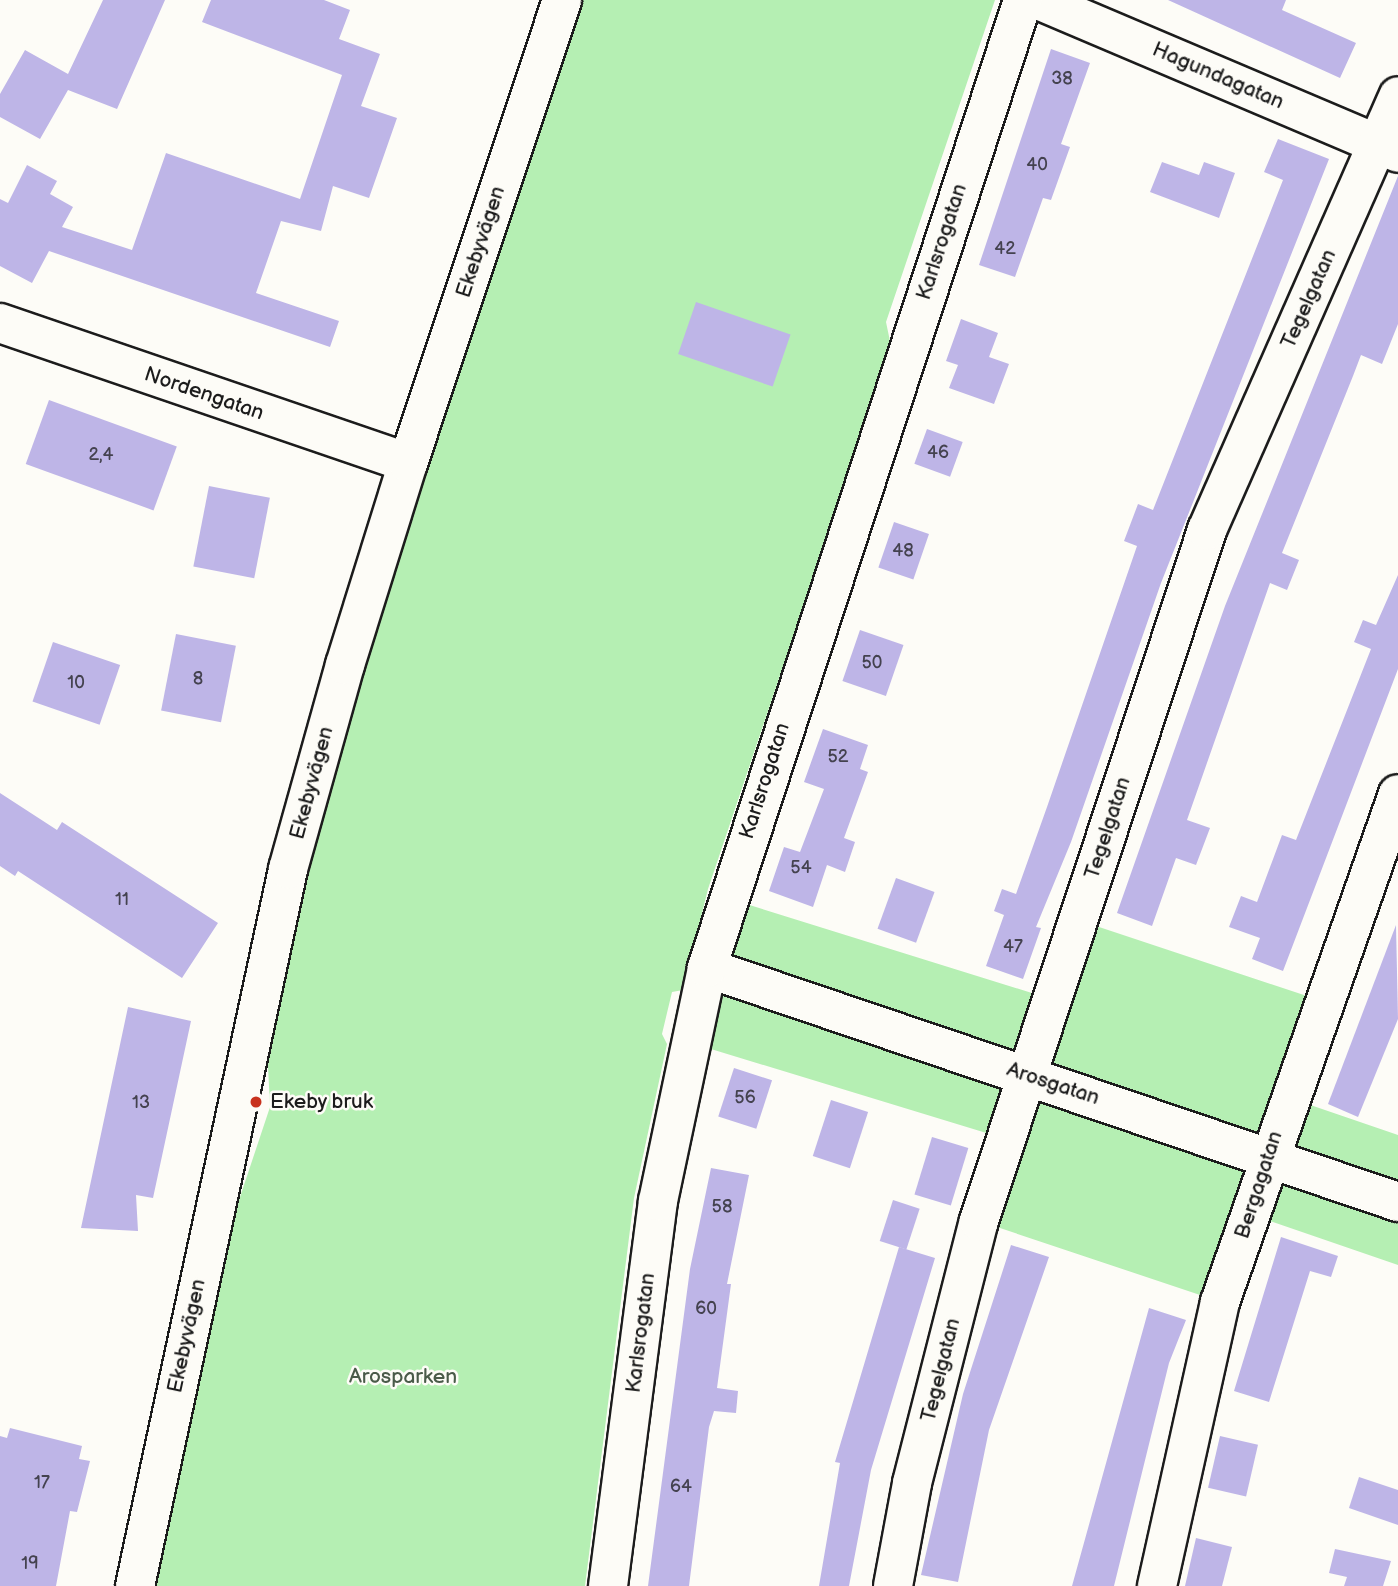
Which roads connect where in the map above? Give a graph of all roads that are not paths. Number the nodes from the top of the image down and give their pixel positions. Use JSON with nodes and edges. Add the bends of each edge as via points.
{"nodes":[{"id":1,"x":562,"y":0,"type":"edge"},
{"id":2,"x":1023,"y":0,"type":"edge"},
{"id":3,"x":1038,"y":0,"type":"edge"},
{"id":4,"x":1398,"y":96,"type":"edge"},
{"id":5,"x":1388,"y":148,"type":"edge"},
{"id":6,"x":0,"y":323,"type":"edge"},
{"id":7,"x":408,"y":463,"type":"junction"},
{"id":8,"x":1398,"y":794,"type":"edge"},
{"id":9,"x":707,"y":968,"type":"junction"},
{"id":10,"x":1027,"y":1075,"type":"junction"},
{"id":11,"x":1267,"y":1158,"type":"junction"},
{"id":12,"x":1398,"y":1202,"type":"edge"},
{"id":13,"x":135,"y":1586,"type":"edge"},
{"id":14,"x":608,"y":1586,"type":"edge"},
{"id":15,"x":893,"y":1586,"type":"edge"},
{"id":16,"x":1157,"y":1586,"type":"edge"}],
"edges":[{"from":1,"to":7,"type":"street","name":"Ekebyvägen"},
{"from":2,"to":9,"type":"street","name":"Karlsrogatan"},
{"from":3,"to":5,"type":"street","name":"Hagundagatan"},
{"from":4,"to":5,"type":"street","name":"Tegelgatan"},
{"from":5,"to":10,"type":"street","name":"Tegelgatan","via":[[1207,530]]},
{"from":6,"to":7,"type":"street","name":"Nordengatan"},
{"from":7,"to":13,"type":"street","name":"Ekebyvägen","via":[[288,869]]},
{"from":8,"to":11,"type":"street","name":"Bergagatan"},
{"from":9,"to":10,"type":"street","name":"Arosgatan"},
{"from":9,"to":14,"type":"street","name":"Karlsrogatan","via":[[658,1201]]},
{"from":10,"to":11,"type":"street","name":"Arosgatan"},
{"from":10,"to":15,"type":"street","name":"Tegelgatan","via":[[969,1258],[912,1483]]},
{"from":11,"to":12,"type":"street","name":"Arosgatan"},
{"from":11,"to":16,"type":"street","name":"Bergagatan","via":[[1220,1302]]}]}
